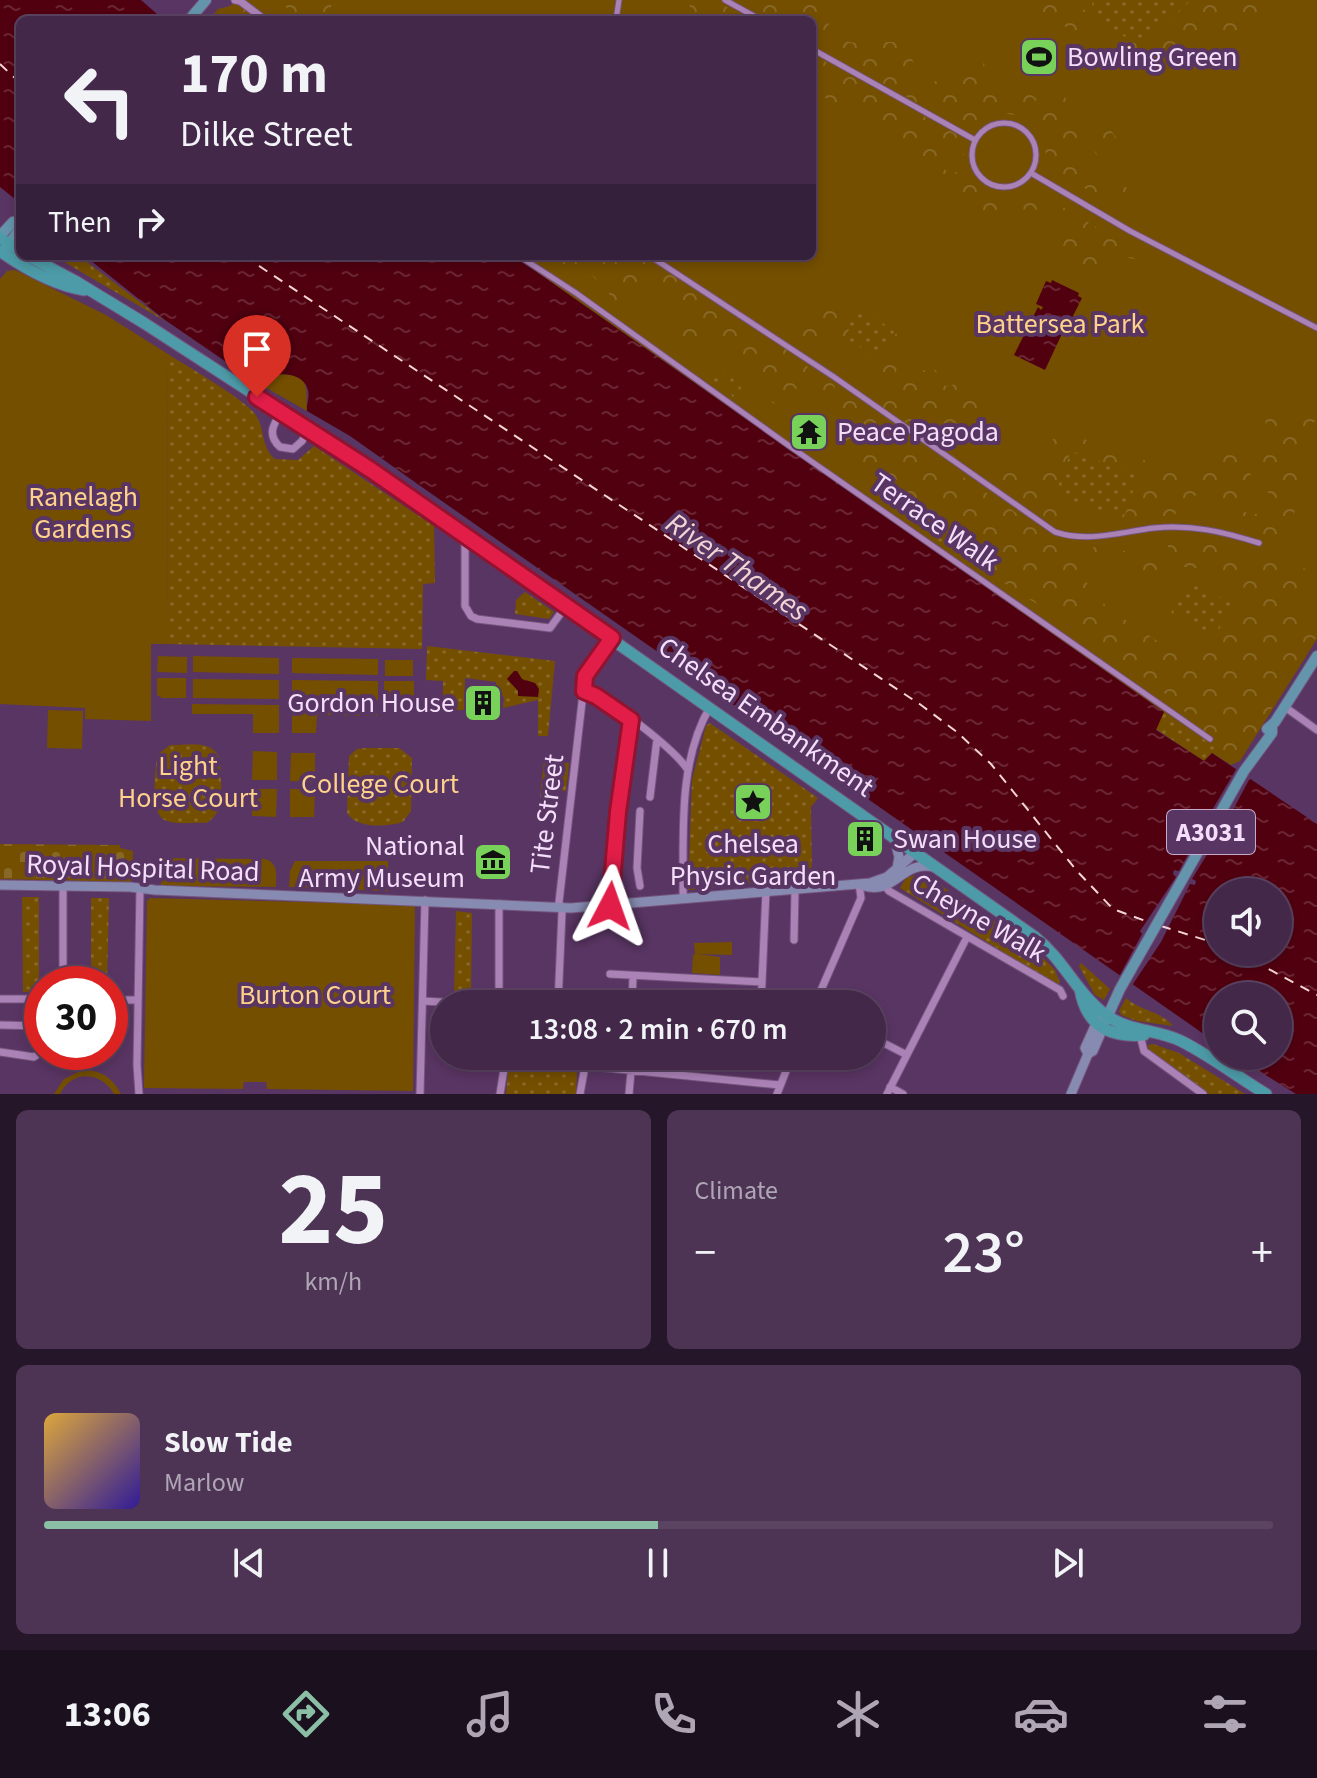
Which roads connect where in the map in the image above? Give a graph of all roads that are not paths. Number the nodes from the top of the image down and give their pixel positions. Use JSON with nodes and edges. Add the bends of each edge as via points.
{"nodes":[{"id":1,"x":206,"y":0,"type":"edge"},
{"id":2,"x":239,"y":0,"type":"edge"},
{"id":3,"x":725,"y":0,"type":"edge"},
{"id":4,"x":193,"y":16,"type":"edge"},
{"id":5,"x":260,"y":16,"type":"edge"},
{"id":6,"x":754,"y":16,"type":"edge"},
{"id":7,"x":816,"y":51,"type":"edge"},
{"id":8,"x":975,"y":140,"type":"junction"},
{"id":9,"x":1031,"y":173,"type":"junction"},
{"id":10,"x":16,"y":230,"type":"edge"},
{"id":11,"x":2,"y":247,"type":"edge"},
{"id":12,"x":24,"y":260,"type":"edge"},
{"id":13,"x":35,"y":260,"type":"edge"},
{"id":14,"x":525,"y":260,"type":"edge"},
{"id":15,"x":656,"y":260,"type":"edge"},
{"id":16,"x":89,"y":291,"type":"junction"},
{"id":17,"x":1317,"y":328,"type":"edge"},
{"id":18,"x":281,"y":412,"type":"junction"},
{"id":19,"x":309,"y":429,"type":"junction"},
{"id":20,"x":465,"y":535,"type":"junction"},
{"id":21,"x":1259,"y":543,"type":"dead end"},
{"id":22,"x":566,"y":606,"type":"junction"},
{"id":23,"x":612,"y":638,"type":"junction"},
{"id":24,"x":1317,"y":656,"type":"edge"},
{"id":25,"x":584,"y":691,"type":"junction"},
{"id":26,"x":710,"y":707,"type":"junction"},
{"id":27,"x":1285,"y":707,"type":"junction"},
{"id":28,"x":631,"y":720,"type":"junction"},
{"id":29,"x":1317,"y":730,"type":"edge"},
{"id":30,"x":657,"y":739,"type":"junction"},
{"id":31,"x":1210,"y":739,"type":"dead end"},
{"id":32,"x":688,"y":770,"type":"junction"},
{"id":33,"x":650,"y":797,"type":"dead end"},
{"id":34,"x":640,"y":811,"type":"dead end"},
{"id":35,"x":894,"y":836,"type":"junction"},
{"id":36,"x":916,"y":852,"type":"junction"},
{"id":37,"x":897,"y":869,"type":"junction"},
{"id":38,"x":941,"y":870,"type":"junction"},
{"id":39,"x":859,"y":884,"type":"junction"},
{"id":40,"x":882,"y":884,"type":"junction"},
{"id":41,"x":0,"y":885,"type":"edge"},
{"id":42,"x":63,"y":886,"type":"junction"},
{"id":43,"x":640,"y":886,"type":"dead end"},
{"id":44,"x":140,"y":888,"type":"junction"},
{"id":45,"x":795,"y":889,"type":"junction"},
{"id":46,"x":766,"y":891,"type":"junction"},
{"id":47,"x":683,"y":899,"type":"junction"},
{"id":48,"x":425,"y":900,"type":"junction"},
{"id":49,"x":499,"y":904,"type":"junction"},
{"id":50,"x":610,"y":906,"type":"junction"},
{"id":51,"x":560,"y":908,"type":"junction"},
{"id":52,"x":967,"y":937,"type":"junction"},
{"id":53,"x":794,"y":940,"type":"dead end"},
{"id":54,"x":63,"y":966,"type":"edge"},
{"id":55,"x":1070,"y":973,"type":"junction"},
{"id":56,"x":610,"y":974,"type":"dead end"},
{"id":57,"x":633,"y":976,"type":"junction"},
{"id":58,"x":762,"y":982,"type":"junction"},
{"id":59,"x":499,"y":990,"type":"edge"},
{"id":60,"x":558,"y":990,"type":"edge"},
{"id":61,"x":632,"y":990,"type":"edge"},
{"id":62,"x":762,"y":990,"type":"edge"},
{"id":63,"x":821,"y":990,"type":"edge"},
{"id":64,"x":0,"y":999,"type":"edge"},
{"id":65,"x":24,"y":999,"type":"edge"},
{"id":66,"x":128,"y":1000,"type":"edge"},
{"id":67,"x":137,"y":1000,"type":"junction"},
{"id":68,"x":423,"y":1001,"type":"junction"},
{"id":69,"x":430,"y":1001,"type":"edge"},
{"id":70,"x":0,"y":1007,"type":"edge"},
{"id":71,"x":1102,"y":1020,"type":"junction"},
{"id":72,"x":0,"y":1025,"type":"edge"},
{"id":73,"x":24,"y":1026,"type":"edge"},
{"id":74,"x":1146,"y":1035,"type":"junction"},
{"id":75,"x":886,"y":1044,"type":"edge"},
{"id":76,"x":0,"y":1052,"type":"edge"},
{"id":77,"x":905,"y":1054,"type":"junction"},
{"id":78,"x":24,"y":1056,"type":"edge"},
{"id":79,"x":504,"y":1070,"type":"edge"},
{"id":80,"x":584,"y":1070,"type":"edge"},
{"id":81,"x":622,"y":1070,"type":"edge"},
{"id":82,"x":786,"y":1070,"type":"edge"},
{"id":83,"x":631,"y":1071,"type":"junction"},
{"id":84,"x":780,"y":1085,"type":"junction"},
{"id":85,"x":888,"y":1090,"type":"edge"},
{"id":86,"x":139,"y":1094,"type":"edge"},
{"id":87,"x":420,"y":1094,"type":"edge"},
{"id":88,"x":500,"y":1094,"type":"edge"},
{"id":89,"x":580,"y":1094,"type":"edge"},
{"id":90,"x":629,"y":1094,"type":"edge"},
{"id":91,"x":777,"y":1094,"type":"edge"},
{"id":92,"x":903,"y":1094,"type":"edge"},
{"id":93,"x":1071,"y":1094,"type":"edge"},
{"id":94,"x":1203,"y":1094,"type":"edge"},
{"id":95,"x":1266,"y":1094,"type":"edge"}],
"edges":[{"from":1,"to":4,"type":"main road"},
{"from":2,"to":5,"type":"street"},
{"from":3,"to":6,"type":"street"},
{"from":7,"to":8,"type":"street"},
{"from":8,"to":9,"type":"street","via":[[975,169],[990,184],[1011,186]]},
{"from":8,"to":9,"type":"street","via":[[997,123],[1015,124],[1030,136],[1036,154]]},
{"from":9,"to":17,"type":"street"},
{"from":10,"to":11,"type":"main road"},
{"from":12,"to":16,"type":"highway","via":[[71,287]]},
{"from":13,"to":16,"type":"highway"},
{"from":14,"to":31,"type":"street","name":"Terrace Walk"},
{"from":15,"to":21,"type":"street","via":[[1055,532],[1095,538],[1154,528],[1199,528]]},
{"from":16,"to":18,"type":"highway","name":"Chelsea Embankment"},
{"from":18,"to":19,"type":"highway","name":"Chelsea Embankment"},
{"from":18,"to":19,"type":"street","via":[[271,430],[280,447],[293,449]]},
{"from":19,"to":20,"type":"highway","name":"Chelsea Embankment"},
{"from":20,"to":22,"type":"highway","name":"Chelsea Embankment"},
{"from":20,"to":22,"type":"street","via":[[465,606],[471,616],[550,628]]},
{"from":22,"to":23,"type":"highway","name":"Chelsea Embankment"},
{"from":23,"to":25,"type":"street","name":"Tite Street","via":[[585,676]]},
{"from":23,"to":26,"type":"highway","name":"Chelsea Embankment"},
{"from":24,"to":27,"type":"main road","number":"A3031"},
{"from":25,"to":28,"type":"street"},
{"from":25,"to":51,"type":"street","name":"Tite Street"},
{"from":26,"to":32,"type":"street"},
{"from":26,"to":35,"type":"highway","name":"Chelsea Embankment"},
{"from":27,"to":29,"type":"street"},
{"from":27,"to":71,"type":"main road","number":"A3031","via":[[1258,743]]},
{"from":28,"to":30,"type":"street"},
{"from":28,"to":50,"type":"street"},
{"from":30,"to":32,"type":"street"},
{"from":30,"to":33,"type":"street"},
{"from":32,"to":47,"type":"street"},
{"from":34,"to":43,"type":"street"},
{"from":35,"to":36,"type":"highway","name":"Chelsea Embankment"},
{"from":35,"to":37,"type":"main road"},
{"from":36,"to":37,"type":"main road","name":"Royal Hospital Road"},
{"from":36,"to":38,"type":"highway","name":"Chelsea Embankment"},
{"from":37,"to":40,"type":"main road","name":"Royal Hospital Road"},
{"from":38,"to":40,"type":"main road","name":"Royal Hospital Road","via":[[913,867]]},
{"from":38,"to":55,"type":"highway","name":"Chelsea Embankment","via":[[1035,937]]},
{"from":39,"to":40,"type":"main road","name":"Royal Hospital Road"},
{"from":39,"to":45,"type":"main road","name":"Royal Hospital Road"},
{"from":39,"to":63,"type":"street","via":[[861,898]]},
{"from":40,"to":52,"type":"street","name":"Cheyne Walk"},
{"from":41,"to":42,"type":"main road","name":"Royal Hospital Road"},
{"from":42,"to":44,"type":"main road","name":"Royal Hospital Road"},
{"from":42,"to":54,"type":"street"},
{"from":44,"to":48,"type":"main road","name":"Royal Hospital Road"},
{"from":44,"to":67,"type":"street"},
{"from":45,"to":46,"type":"main road","name":"Royal Hospital Road"},
{"from":45,"to":53,"type":"street"},
{"from":46,"to":47,"type":"main road","name":"Royal Hospital Road"},
{"from":46,"to":58,"type":"street"},
{"from":47,"to":50,"type":"main road","name":"Royal Hospital Road"},
{"from":48,"to":49,"type":"main road","name":"Royal Hospital Road"},
{"from":48,"to":68,"type":"street"},
{"from":49,"to":51,"type":"main road","name":"Royal Hospital Road"},
{"from":49,"to":59,"type":"street"},
{"from":50,"to":51,"type":"main road","name":"Royal Hospital Road"},
{"from":51,"to":60,"type":"street","name":"Tite Street"},
{"from":52,"to":55,"type":"street","name":"Cheyne Walk","via":[[1062,993]]},
{"from":52,"to":77,"type":"street"},
{"from":55,"to":71,"type":"highway","name":"Chelsea Embankment"},
{"from":56,"to":57,"type":"street"},
{"from":57,"to":58,"type":"street"},
{"from":57,"to":61,"type":"street"},
{"from":58,"to":62,"type":"street"},
{"from":64,"to":65,"type":"street"},
{"from":64,"to":70,"type":"street"},
{"from":66,"to":67,"type":"street"},
{"from":67,"to":86,"type":"street"},
{"from":68,"to":69,"type":"street"},
{"from":68,"to":87,"type":"street"},
{"from":71,"to":74,"type":"highway","name":"Chelsea Embankment"},
{"from":71,"to":93,"type":"main road"},
{"from":72,"to":73,"type":"street"},
{"from":74,"to":94,"type":"street","via":[[1144,1051]]},
{"from":74,"to":95,"type":"highway","name":"Chelsea Embankment","via":[[1183,1042]]},
{"from":75,"to":77,"type":"street"},
{"from":76,"to":78,"type":"street"},
{"from":77,"to":85,"type":"street"},
{"from":79,"to":88,"type":"street"},
{"from":80,"to":89,"type":"street"},
{"from":81,"to":83,"type":"street"},
{"from":82,"to":84,"type":"street"},
{"from":83,"to":84,"type":"street"},
{"from":83,"to":90,"type":"street"},
{"from":84,"to":91,"type":"street"},
{"from":85,"to":92,"type":"street"}]}
